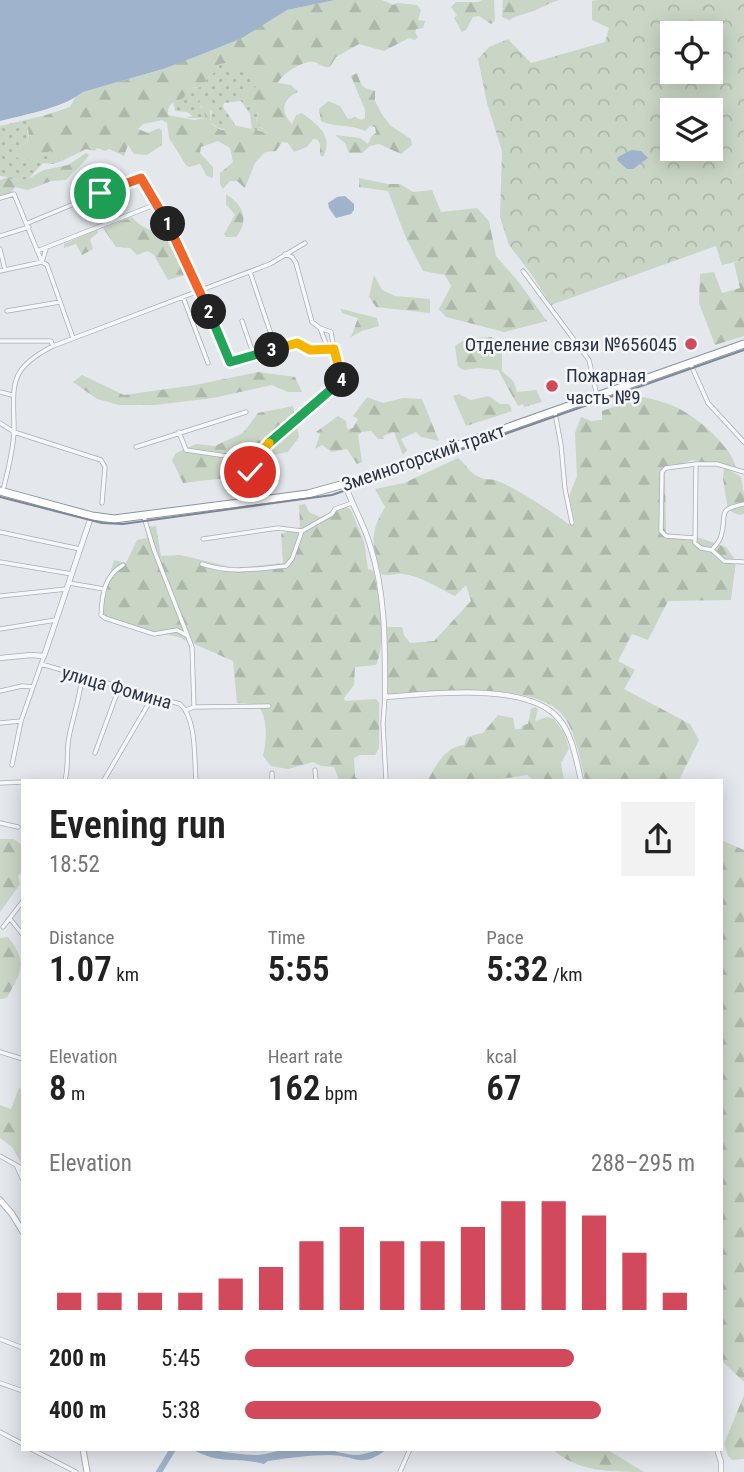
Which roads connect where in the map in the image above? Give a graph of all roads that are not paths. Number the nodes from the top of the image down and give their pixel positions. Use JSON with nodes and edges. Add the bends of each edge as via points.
{"nodes":[{"id":1,"x":0,"y":198,"type":"edge"},
{"id":2,"x":154,"y":205,"type":"junction"},
{"id":3,"x":29,"y":225,"type":"junction"},
{"id":4,"x":0,"y":236,"type":"edge"},
{"id":5,"x":305,"y":243,"type":"dead end"},
{"id":6,"x":47,"y":247,"type":"junction"},
{"id":7,"x":0,"y":249,"type":"edge"},
{"id":8,"x":37,"y":251,"type":"junction"},
{"id":9,"x":285,"y":254,"type":"junction"},
{"id":10,"x":42,"y":262,"type":"junction"},
{"id":11,"x":2,"y":271,"type":"edge"},
{"id":12,"x":523,"y":271,"type":"dead end"},
{"id":13,"x":250,"y":272,"type":"junction"},
{"id":14,"x":200,"y":290,"type":"junction"},
{"id":15,"x":183,"y":297,"type":"junction"},
{"id":16,"x":60,"y":302,"type":"junction"},
{"id":17,"x":7,"y":311,"type":"dead end"},
{"id":18,"x":242,"y":321,"type":"dead end"},
{"id":19,"x":320,"y":328,"type":"junction"},
{"id":20,"x":74,"y":338,"type":"junction"},
{"id":21,"x":0,"y":341,"type":"edge"},
{"id":22,"x":744,"y":344,"type":"edge"},
{"id":23,"x":53,"y":346,"type":"junction"},
{"id":24,"x":276,"y":349,"type":"junction"},
{"id":25,"x":328,"y":349,"type":"junction"},
{"id":26,"x":334,"y":349,"type":"junction"},
{"id":27,"x":254,"y":356,"type":"junction"},
{"id":28,"x":208,"y":363,"type":"dead end"},
{"id":29,"x":690,"y":363,"type":"junction"},
{"id":30,"x":0,"y":392,"type":"edge"},
{"id":31,"x":12,"y":395,"type":"junction"},
{"id":32,"x":597,"y":396,"type":"junction"},
{"id":33,"x":554,"y":411,"type":"junction"},
{"id":34,"x":246,"y":412,"type":"dead end"},
{"id":35,"x":0,"y":423,"type":"edge"},
{"id":36,"x":14,"y":432,"type":"junction"},
{"id":37,"x":179,"y":432,"type":"junction"},
{"id":38,"x":744,"y":442,"type":"edge"},
{"id":39,"x":136,"y":447,"type":"dead end"},
{"id":40,"x":696,"y":464,"type":"junction"},
{"id":41,"x":250,"y":468,"type":"junction"},
{"id":42,"x":744,"y":472,"type":"edge"},
{"id":43,"x":345,"y":484,"type":"junction"},
{"id":44,"x":1,"y":491,"type":"edge"},
{"id":45,"x":259,"y":500,"type":"junction"},
{"id":46,"x":102,"y":503,"type":"dead end"},
{"id":47,"x":352,"y":503,"type":"junction"},
{"id":48,"x":744,"y":503,"type":"edge"},
{"id":49,"x":92,"y":516,"type":"junction"},
{"id":50,"x":144,"y":517,"type":"junction"},
{"id":51,"x":572,"y":523,"type":"dead end"},
{"id":52,"x":0,"y":531,"type":"edge"},
{"id":53,"x":302,"y":531,"type":"junction"},
{"id":54,"x":694,"y":538,"type":"junction"},
{"id":55,"x":203,"y":539,"type":"dead end"},
{"id":56,"x":81,"y":549,"type":"junction"},
{"id":57,"x":712,"y":550,"type":"junction"},
{"id":58,"x":0,"y":562,"type":"edge"},
{"id":59,"x":744,"y":562,"type":"edge"},
{"id":60,"x":202,"y":564,"type":"dead end"},
{"id":61,"x":123,"y":565,"type":"dead end"},
{"id":62,"x":72,"y":574,"type":"junction"},
{"id":63,"x":68,"y":586,"type":"junction"},
{"id":64,"x":104,"y":589,"type":"junction"},
{"id":65,"x":0,"y":596,"type":"edge"},
{"id":66,"x":57,"y":620,"type":"junction"},
{"id":67,"x":0,"y":629,"type":"edge"},
{"id":68,"x":188,"y":637,"type":"junction"},
{"id":69,"x":44,"y":656,"type":"junction"},
{"id":70,"x":0,"y":659,"type":"edge"},
{"id":71,"x":41,"y":664,"type":"junction"},
{"id":72,"x":82,"y":677,"type":"junction"},
{"id":73,"x":33,"y":687,"type":"junction"},
{"id":74,"x":119,"y":688,"type":"junction"},
{"id":75,"x":0,"y":691,"type":"edge"},
{"id":76,"x":153,"y":696,"type":"junction"},
{"id":77,"x":385,"y":697,"type":"junction"},
{"id":78,"x":269,"y":706,"type":"dead end"},
{"id":79,"x":194,"y":707,"type":"junction"},
{"id":80,"x":186,"y":710,"type":"junction"},
{"id":81,"x":21,"y":720,"type":"junction"},
{"id":82,"x":0,"y":723,"type":"edge"},
{"id":83,"x":95,"y":753,"type":"dead end"},
{"id":84,"x":12,"y":765,"type":"dead end"},
{"id":85,"x":315,"y":770,"type":"dead end"},
{"id":86,"x":272,"y":773,"type":"dead end"},
{"id":87,"x":65,"y":779,"type":"edge"},
{"id":88,"x":105,"y":779,"type":"edge"},
{"id":89,"x":196,"y":779,"type":"edge"},
{"id":90,"x":272,"y":779,"type":"edge"},
{"id":91,"x":316,"y":779,"type":"edge"},
{"id":92,"x":386,"y":779,"type":"edge"},
{"id":93,"x":581,"y":779,"type":"edge"},
{"id":94,"x":21,"y":782,"type":"edge"},
{"id":95,"x":0,"y":783,"type":"edge"},
{"id":96,"x":0,"y":823,"type":"edge"},
{"id":97,"x":18,"y":827,"type":"dead end"},
{"id":98,"x":21,"y":904,"type":"edge"},
{"id":99,"x":10,"y":919,"type":"junction"},
{"id":100,"x":4,"y":927,"type":"dead end"},
{"id":101,"x":21,"y":932,"type":"edge"},
{"id":102,"x":0,"y":1052,"type":"edge"},
{"id":103,"x":21,"y":1058,"type":"edge"},
{"id":104,"x":0,"y":1156,"type":"edge"},
{"id":105,"x":17,"y":1167,"type":"junction"},
{"id":106,"x":21,"y":1168,"type":"edge"},
{"id":107,"x":21,"y":1176,"type":"edge"},
{"id":108,"x":0,"y":1200,"type":"edge"},
{"id":109,"x":21,"y":1229,"type":"edge"},
{"id":110,"x":0,"y":1339,"type":"edge"},
{"id":111,"x":21,"y":1347,"type":"edge"},
{"id":112,"x":0,"y":1383,"type":"edge"},
{"id":113,"x":21,"y":1390,"type":"edge"},
{"id":114,"x":0,"y":1432,"type":"edge"},
{"id":115,"x":21,"y":1443,"type":"edge"},
{"id":116,"x":34,"y":1451,"type":"edge"},
{"id":117,"x":83,"y":1451,"type":"edge"},
{"id":118,"x":409,"y":1451,"type":"edge"},
{"id":119,"x":718,"y":1451,"type":"edge"},
{"id":120,"x":64,"y":1469,"type":"edge"},
{"id":121,"x":76,"y":1472,"type":"edge"},
{"id":122,"x":87,"y":1472,"type":"edge"},
{"id":123,"x":400,"y":1472,"type":"edge"},
{"id":124,"x":721,"y":1472,"type":"edge"}],
"edges":[{"from":1,"to":3,"type":"street","via":[[14,194]]},
{"from":2,"to":3,"type":"street","via":[[139,177]]},
{"from":2,"to":6,"type":"street"},
{"from":2,"to":14,"type":"street","via":[[171,229]]},
{"from":3,"to":4,"type":"street"},
{"from":3,"to":8,"type":"street"},
{"from":5,"to":9,"type":"street"},
{"from":6,"to":8,"type":"street"},
{"from":6,"to":10,"type":"street"},
{"from":7,"to":11,"type":"street"},
{"from":8,"to":10,"type":"street"},
{"from":9,"to":13,"type":"street"},
{"from":9,"to":19,"type":"street","via":[[296,263],[312,322]]},
{"from":10,"to":11,"type":"street"},
{"from":10,"to":16,"type":"street","via":[[50,270]]},
{"from":12,"to":32,"type":"street","via":[[585,354]]},
{"from":13,"to":14,"type":"street"},
{"from":13,"to":24,"type":"street"},
{"from":14,"to":15,"type":"street"},
{"from":14,"to":27,"type":"street","via":[[230,362]]},
{"from":15,"to":20,"type":"street"},
{"from":15,"to":28,"type":"street"},
{"from":16,"to":17,"type":"street"},
{"from":16,"to":20,"type":"street"},
{"from":18,"to":27,"type":"street"},
{"from":19,"to":25,"type":"street"},
{"from":19,"to":26,"type":"street","via":[[331,332]]},
{"from":20,"to":23,"type":"street"},
{"from":21,"to":23,"type":"street","via":[[51,341]]},
{"from":22,"to":29,"type":"highway","name":"Змеиногорский тракт"},
{"from":23,"to":31,"type":"street","via":[[15,379]]},
{"from":24,"to":25,"type":"street","via":[[297,343],[310,350]]},
{"from":24,"to":27,"type":"street"},
{"from":25,"to":26,"type":"street"},
{"from":26,"to":41,"type":"street","via":[[343,379],[262,449]]},
{"from":29,"to":32,"type":"highway","name":"Змеиногорский тракт"},
{"from":29,"to":38,"type":"street","via":[[708,403]]},
{"from":30,"to":31,"type":"street"},
{"from":31,"to":36,"type":"street"},
{"from":32,"to":33,"type":"highway","name":"Змеиногорский тракт"},
{"from":33,"to":43,"type":"highway","name":"Змеиногорский тракт"},
{"from":33,"to":51,"type":"street"},
{"from":34,"to":37,"type":"street"},
{"from":35,"to":36,"type":"street"},
{"from":36,"to":44,"type":"street"},
{"from":36,"to":46,"type":"street","via":[[101,460],[105,467]]},
{"from":37,"to":39,"type":"street"},
{"from":37,"to":41,"type":"street","via":[[186,450],[233,457]]},
{"from":40,"to":42,"type":"street"},
{"from":40,"to":54,"type":"street"},
{"from":40,"to":54,"type":"street","via":[[662,472],[661,531],[666,536]]},
{"from":41,"to":45,"type":"street"},
{"from":43,"to":45,"type":"highway","name":"Змеиногорский тракт"},
{"from":43,"to":47,"type":"street"},
{"from":44,"to":49,"type":"highway","name":"Змеиногорский тракт"},
{"from":45,"to":50,"type":"highway","name":"Змеиногорский тракт"},
{"from":47,"to":53,"type":"street"},
{"from":47,"to":77,"type":"street","via":[[371,545],[379,581]]},
{"from":48,"to":57,"type":"street","via":[[725,511],[721,539]]},
{"from":49,"to":50,"type":"highway","name":"Змеиногорский тракт"},
{"from":49,"to":56,"type":"street"},
{"from":50,"to":68,"type":"street"},
{"from":52,"to":56,"type":"street"},
{"from":53,"to":55,"type":"street","via":[[278,528]]},
{"from":53,"to":60,"type":"street","via":[[286,566],[241,571]]},
{"from":54,"to":57,"type":"street","via":[[701,548]]},
{"from":56,"to":62,"type":"street"},
{"from":57,"to":59,"type":"street","via":[[724,561]]},
{"from":58,"to":62,"type":"street"},
{"from":61,"to":64,"type":"street","via":[[109,577]]},
{"from":62,"to":63,"type":"street"},
{"from":63,"to":64,"type":"street"},
{"from":63,"to":65,"type":"street"},
{"from":63,"to":66,"type":"street"},
{"from":64,"to":68,"type":"street","via":[[101,615],[105,618],[155,634],[177,630]]},
{"from":66,"to":67,"type":"street"},
{"from":66,"to":69,"type":"street"},
{"from":68,"to":79,"type":"street"},
{"from":69,"to":70,"type":"street","name":"улица Фомина"},
{"from":69,"to":71,"type":"street"},
{"from":71,"to":72,"type":"street","name":"улица Фомина"},
{"from":71,"to":73,"type":"street"},
{"from":72,"to":74,"type":"street","name":"улица Фомина"},
{"from":72,"to":87,"type":"street","via":[[68,740]]},
{"from":73,"to":75,"type":"street"},
{"from":73,"to":81,"type":"street"},
{"from":74,"to":76,"type":"street","name":"улица Фомина"},
{"from":74,"to":83,"type":"street"},
{"from":76,"to":80,"type":"street","name":"улица Фомина"},
{"from":76,"to":88,"type":"street"},
{"from":77,"to":92,"type":"street"},
{"from":77,"to":93,"type":"street","via":[[477,693],[538,704],[552,712],[567,732]]},
{"from":78,"to":79,"type":"street"},
{"from":79,"to":80,"type":"street"},
{"from":80,"to":89,"type":"street"},
{"from":81,"to":82,"type":"street"},
{"from":81,"to":84,"type":"street"},
{"from":85,"to":91,"type":"street"},
{"from":86,"to":90,"type":"street"},
{"from":94,"to":95,"type":"street"},
{"from":96,"to":97,"type":"street"},
{"from":98,"to":99,"type":"street"},
{"from":99,"to":100,"type":"street"},
{"from":99,"to":101,"type":"street"},
{"from":102,"to":103,"type":"street"},
{"from":104,"to":105,"type":"street"},
{"from":105,"to":106,"type":"street"},
{"from":105,"to":107,"type":"street"},
{"from":108,"to":109,"type":"main road"},
{"from":110,"to":111,"type":"street"},
{"from":112,"to":113,"type":"street"},
{"from":114,"to":115,"type":"street"},
{"from":116,"to":120,"type":"street"},
{"from":117,"to":122,"type":"main road"},
{"from":118,"to":123,"type":"street"},
{"from":119,"to":124,"type":"street"},
{"from":120,"to":121,"type":"street"}]}
